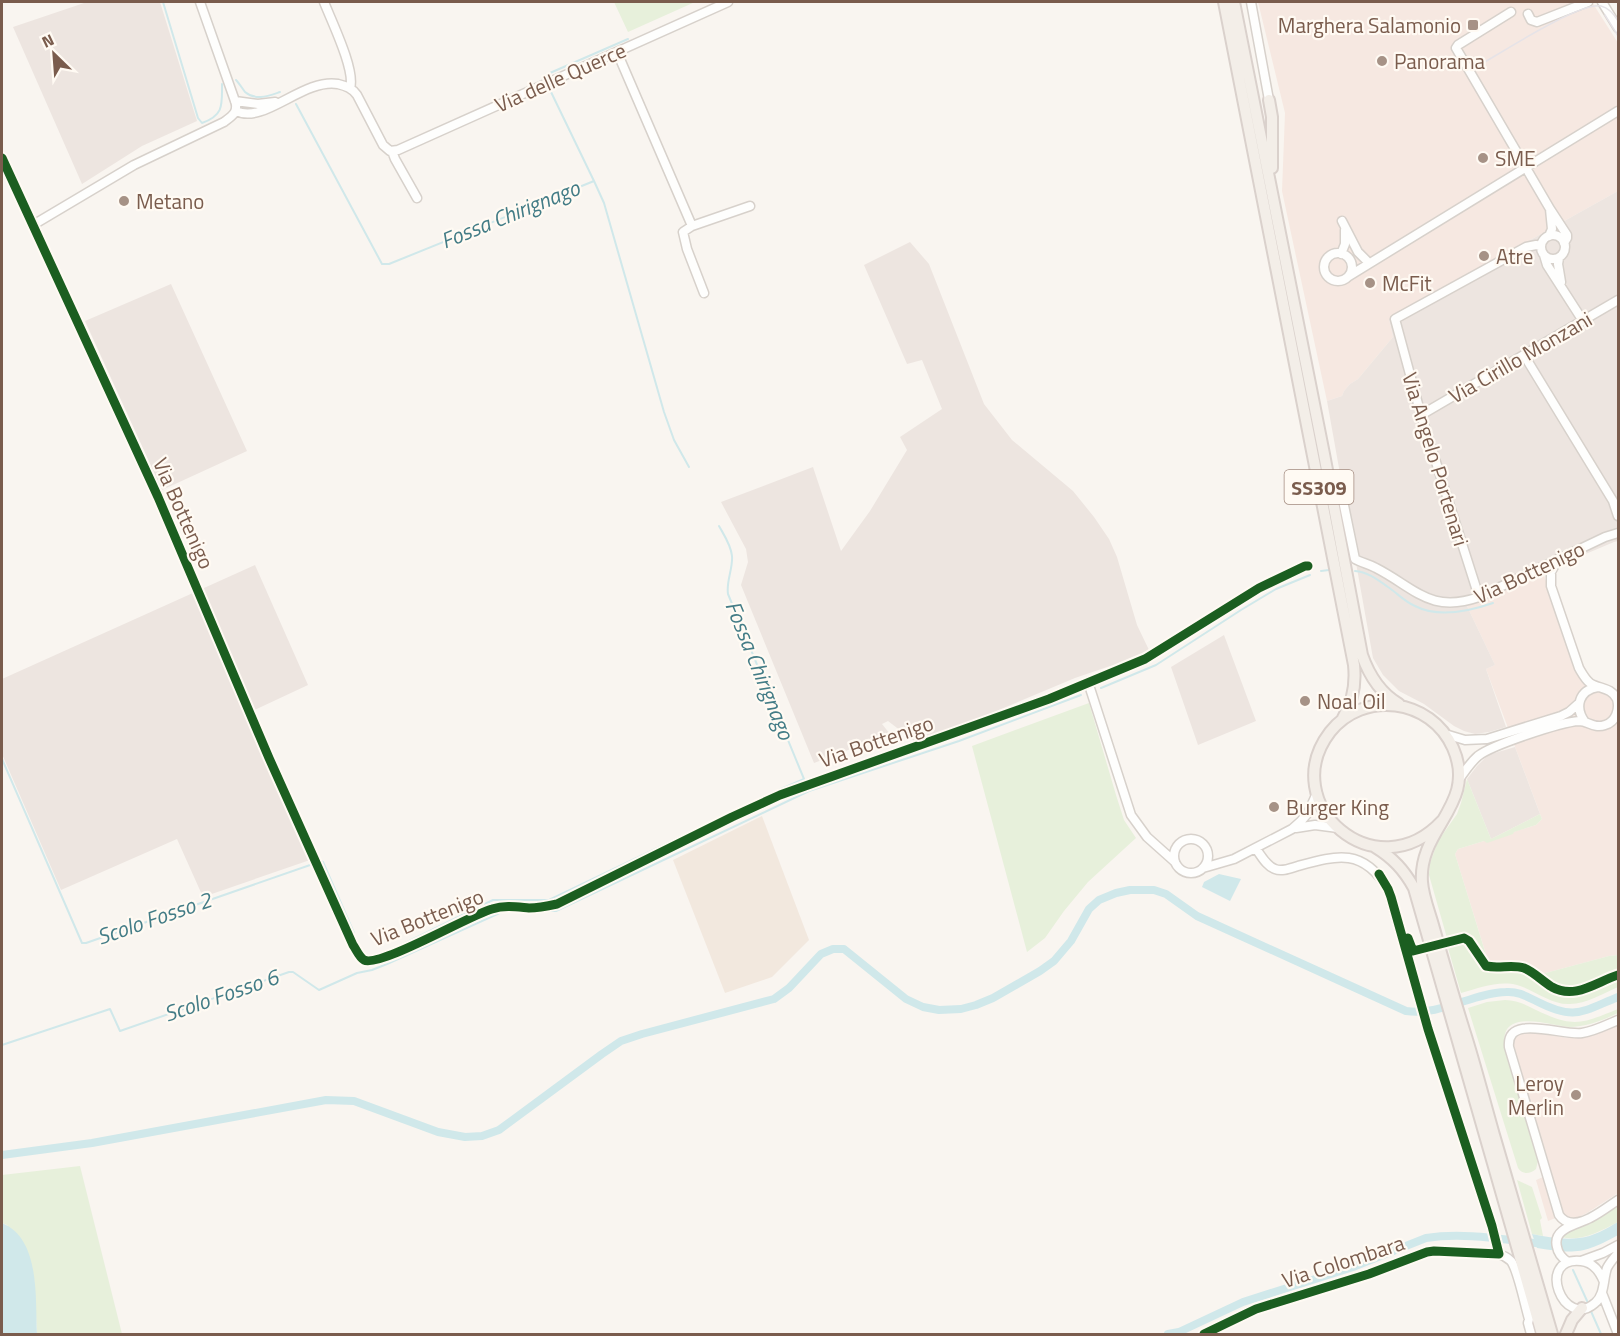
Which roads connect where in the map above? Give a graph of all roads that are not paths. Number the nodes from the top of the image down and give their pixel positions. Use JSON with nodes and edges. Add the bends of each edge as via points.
{"nodes":[{"id":1,"x":200,"y":2,"type":"edge"},
{"id":2,"x":324,"y":2,"type":"edge"},
{"id":3,"x":728,"y":2,"type":"edge"},
{"id":4,"x":1224,"y":2,"type":"edge"},
{"id":5,"x":1234,"y":2,"type":"edge"},
{"id":6,"x":1251,"y":2,"type":"edge"},
{"id":7,"x":1588,"y":2,"type":"edge"},
{"id":8,"x":1602,"y":2,"type":"edge"},
{"id":9,"x":1511,"y":12,"type":"dead end"},
{"id":10,"x":1527,"y":14,"type":"dead end"},
{"id":11,"x":1618,"y":28,"type":"edge"},
{"id":12,"x":617,"y":52,"type":"junction"},
{"id":13,"x":350,"y":88,"type":"junction"},
{"id":14,"x":235,"y":100,"type":"junction"},
{"id":15,"x":284,"y":100,"type":"junction"},
{"id":16,"x":1269,"y":100,"type":"joint"},
{"id":17,"x":236,"y":111,"type":"junction"},
{"id":18,"x":1618,"y":111,"type":"edge"},
{"id":19,"x":392,"y":151,"type":"junction"},
{"id":20,"x":2,"y":158,"type":"edge"},
{"id":21,"x":1526,"y":168,"type":"junction"},
{"id":22,"x":1272,"y":192,"type":"junction"},
{"id":23,"x":417,"y":198,"type":"dead end"},
{"id":24,"x":750,"y":206,"type":"dead end"},
{"id":25,"x":1550,"y":209,"type":"junction"},
{"id":26,"x":33,"y":225,"type":"junction"},
{"id":27,"x":692,"y":226,"type":"junction"},
{"id":28,"x":1549,"y":236,"type":"junction"},
{"id":29,"x":1353,"y":243,"type":"junction"},
{"id":30,"x":1564,"y":243,"type":"junction"},
{"id":31,"x":1542,"y":251,"type":"junction"},
{"id":32,"x":1347,"y":257,"type":"junction"},
{"id":33,"x":1559,"y":258,"type":"junction"},
{"id":34,"x":1372,"y":260,"type":"junction"},
{"id":35,"x":1349,"y":276,"type":"junction"},
{"id":36,"x":1562,"y":286,"type":"junction"},
{"id":37,"x":705,"y":293,"type":"dead end"},
{"id":38,"x":1618,"y":300,"type":"edge"},
{"id":39,"x":1583,"y":321,"type":"junction"},
{"id":40,"x":1524,"y":355,"type":"junction"},
{"id":41,"x":1421,"y":415,"type":"junction"},
{"id":42,"x":1340,"y":486,"type":"dead end"},
{"id":43,"x":1615,"y":501,"type":"edge"},
{"id":44,"x":1618,"y":524,"type":"edge"},
{"id":45,"x":1558,"y":560,"type":"junction"},
{"id":46,"x":1308,"y":566,"type":"dead end"},
{"id":47,"x":1479,"y":597,"type":"junction"},
{"id":48,"x":1088,"y":682,"type":"junction"},
{"id":49,"x":1599,"y":687,"type":"junction"},
{"id":50,"x":1615,"y":692,"type":"edge"},
{"id":51,"x":1578,"y":704,"type":"junction"},
{"id":52,"x":1402,"y":706,"type":"junction"},
{"id":53,"x":1618,"y":707,"type":"edge"},
{"id":54,"x":1341,"y":721,"type":"junction"},
{"id":55,"x":1585,"y":722,"type":"junction"},
{"id":56,"x":1445,"y":734,"type":"junction"},
{"id":57,"x":1458,"y":781,"type":"junction"},
{"id":58,"x":1317,"y":793,"type":"junction"},
{"id":59,"x":1442,"y":821,"type":"junction"},
{"id":60,"x":1338,"y":828,"type":"junction"},
{"id":61,"x":1292,"y":829,"type":"junction"},
{"id":62,"x":1181,"y":843,"type":"junction"},
{"id":63,"x":1154,"y":844,"type":"junction"},
{"id":64,"x":1374,"y":846,"type":"junction"},
{"id":65,"x":1256,"y":849,"type":"junction"},
{"id":66,"x":1208,"y":853,"type":"junction"},
{"id":67,"x":1176,"y":862,"type":"junction"},
{"id":68,"x":1224,"y":862,"type":"junction"},
{"id":69,"x":1203,"y":868,"type":"junction"},
{"id":70,"x":1447,"y":991,"type":"junction"},
{"id":71,"x":1618,"y":1020,"type":"edge"},
{"id":72,"x":1618,"y":1200,"type":"edge"},
{"id":73,"x":1583,"y":1221,"type":"junction"},
{"id":74,"x":1618,"y":1245,"type":"edge"},
{"id":75,"x":1498,"y":1251,"type":"junction"},
{"id":76,"x":1618,"y":1253,"type":"edge"},
{"id":77,"x":1524,"y":1257,"type":"junction"},
{"id":78,"x":1567,"y":1261,"type":"junction"},
{"id":79,"x":1580,"y":1261,"type":"junction"},
{"id":80,"x":1604,"y":1282,"type":"junction"},
{"id":81,"x":1602,"y":1293,"type":"junction"},
{"id":82,"x":1589,"y":1306,"type":"junction"},
{"id":83,"x":1609,"y":1314,"type":"junction"},
{"id":84,"x":1618,"y":1334,"type":"edge"},
{"id":85,"x":1204,"y":1335,"type":"edge"},
{"id":86,"x":1531,"y":1335,"type":"edge"},
{"id":87,"x":1542,"y":1335,"type":"edge"},
{"id":88,"x":1552,"y":1335,"type":"edge"},
{"id":89,"x":1566,"y":1335,"type":"edge"}],
"edges":[{"from":1,"to":14,"type":"street"},
{"from":2,"to":13,"type":"street","via":[[347,61]]},
{"from":3,"to":12,"type":"street","name":"Via delle Querce"},
{"from":4,"to":54,"type":"main road","number":"SS309","via":[[1354,665],[1354,690]]},
{"from":5,"to":22,"type":"main road","number":"SS309"},
{"from":6,"to":16,"type":"street"},
{"from":7,"to":10,"type":"street","via":[[1537,22]]},
{"from":8,"to":11,"type":"street"},
{"from":9,"to":21,"type":"street","via":[[1456,48]]},
{"from":12,"to":19,"type":"street","name":"Via delle Querce"},
{"from":12,"to":27,"type":"street"},
{"from":13,"to":15,"type":"street","via":[[326,83]]},
{"from":13,"to":19,"type":"street","via":[[383,145]]},
{"from":14,"to":15,"type":"street","via":[[258,104]]},
{"from":14,"to":17,"type":"street"},
{"from":15,"to":17,"type":"street","via":[[249,115]]},
{"from":16,"to":22,"type":"main road"},
{"from":17,"to":26,"type":"street","via":[[214,128],[134,165]]},
{"from":18,"to":21,"type":"street"},
{"from":19,"to":23,"type":"street"},
{"from":20,"to":26,"type":"street","name":"Via Bottenigo"},
{"from":21,"to":25,"type":"street"},
{"from":21,"to":34,"type":"street"},
{"from":22,"to":52,"type":"main road","number":"SS309","via":[[1362,655],[1374,681]]},
{"from":24,"to":27,"type":"street"},
{"from":25,"to":28,"type":"street"},
{"from":25,"to":30,"type":"street","via":[[1567,235]]},
{"from":26,"to":48,"type":"street","name":"Via Bottenigo","via":[[158,497],[273,768],[353,945],[363,959],[378,960],[495,908],[557,904],[780,795]]},
{"from":27,"to":37,"type":"street","via":[[683,235]]},
{"from":28,"to":30,"type":"street","via":[[1558,236]]},
{"from":28,"to":31,"type":"street","via":[[1543,240]]},
{"from":29,"to":32,"type":"street","via":[[1354,249]]},
{"from":29,"to":32,"type":"street","via":[[1343,222]]},
{"from":29,"to":34,"type":"street","via":[[1358,252]]},
{"from":30,"to":33,"type":"street","via":[[1565,250]]},
{"from":31,"to":33,"type":"street","via":[[1550,259]]},
{"from":31,"to":36,"type":"street"},
{"from":31,"to":41,"type":"street","name":"Via Angelo Portenari","via":[[1526,247],[1395,319]]},
{"from":32,"to":34,"type":"street","via":[[1363,262]]},
{"from":32,"to":35,"type":"street","via":[[1352,268]]},
{"from":32,"to":35,"type":"street","via":[[1330,257],[1325,271],[1336,281]]},
{"from":33,"to":36,"type":"street"},
{"from":34,"to":35,"type":"street"},
{"from":36,"to":39,"type":"street"},
{"from":38,"to":39,"type":"street","name":"Via Cirillo Monzani"},
{"from":39,"to":40,"type":"street","name":"Via Cirillo Monzani"},
{"from":40,"to":41,"type":"street","name":"Via Cirillo Monzani"},
{"from":40,"to":43,"type":"street"},
{"from":41,"to":47,"type":"street","name":"Via Angelo Portenari"},
{"from":42,"to":47,"type":"street","name":"Via Bottenigo","via":[[1355,559],[1426,598],[1460,602]]},
{"from":43,"to":44,"type":"street"},
{"from":44,"to":45,"type":"street","name":"Via Bottenigo","via":[[1605,537]]},
{"from":45,"to":47,"type":"street","name":"Via Bottenigo"},
{"from":45,"to":49,"type":"street","via":[[1551,572],[1551,586],[1579,668],[1586,680]]},
{"from":46,"to":48,"type":"street","name":"Via Bottenigo","via":[[1259,588],[1145,659]]},
{"from":48,"to":63,"type":"street","via":[[1131,815]]},
{"from":49,"to":50,"type":"street"},
{"from":49,"to":51,"type":"street","via":[[1582,694]]},
{"from":50,"to":53,"type":"street"},
{"from":51,"to":55,"type":"street"},
{"from":51,"to":56,"type":"street","via":[[1561,716],[1487,739],[1465,740]]},
{"from":52,"to":54,"type":"main road","number":"SS309","via":[[1370,706]]},
{"from":52,"to":56,"type":"main road","number":"SS309","via":[[1426,716]]},
{"from":53,"to":55,"type":"street","via":[[1609,724],[1599,727]]},
{"from":54,"to":58,"type":"main road","number":"SS309","via":[[1319,753]]},
{"from":55,"to":57,"type":"street","via":[[1566,723],[1491,748],[1470,763]]},
{"from":56,"to":57,"type":"main road","number":"SS309","via":[[1456,757]]},
{"from":57,"to":59,"type":"main road","number":"SS309","via":[[1455,798]]},
{"from":58,"to":60,"type":"main road","number":"SS309"},
{"from":58,"to":61,"type":"street","via":[[1308,813]]},
{"from":59,"to":64,"type":"main road","number":"SS309","via":[[1426,836],[1407,845]]},
{"from":59,"to":70,"type":"main road","number":"SS309","via":[[1425,856],[1422,885]]},
{"from":60,"to":61,"type":"street","via":[[1310,825]]},
{"from":60,"to":64,"type":"main road","number":"SS309","via":[[1351,838]]},
{"from":61,"to":65,"type":"street"},
{"from":62,"to":63,"type":"street"},
{"from":62,"to":66,"type":"street","via":[[1196,840]]},
{"from":62,"to":67,"type":"street","via":[[1175,852]]},
{"from":63,"to":67,"type":"street"},
{"from":64,"to":70,"type":"main road","number":"SS309","via":[[1401,868],[1414,888]]},
{"from":65,"to":68,"type":"street"},
{"from":65,"to":75,"type":"street","via":[[1276,870],[1340,857],[1361,862],[1378,874],[1388,889]]},
{"from":66,"to":68,"type":"street"},
{"from":66,"to":69,"type":"street"},
{"from":67,"to":69,"type":"street","via":[[1190,873]]},
{"from":68,"to":69,"type":"street"},
{"from":70,"to":77,"type":"main road","number":"SS309"},
{"from":71,"to":73,"type":"street","via":[[1584,1033],[1528,1027],[1518,1029],[1508,1041],[1559,1215],[1568,1222]]},
{"from":72,"to":73,"type":"street"},
{"from":73,"to":78,"type":"street","via":[[1564,1229],[1557,1237],[1559,1253]]},
{"from":74,"to":79,"type":"street"},
{"from":75,"to":85,"type":"street","name":"Via Colombara","via":[[1427,1252],[1256,1309]]},
{"from":75,"to":86,"type":"street","via":[[1512,1262]]},
{"from":76,"to":80,"type":"street","via":[[1609,1264]]},
{"from":77,"to":87,"type":"main road","number":"SS309"},
{"from":77,"to":88,"type":"main road","number":"SS309"},
{"from":78,"to":79,"type":"street"},
{"from":78,"to":82,"type":"street","via":[[1558,1273],[1557,1289],[1568,1304]]},
{"from":79,"to":80,"type":"street","via":[[1596,1268]]},
{"from":80,"to":81,"type":"street"},
{"from":81,"to":82,"type":"street"},
{"from":81,"to":83,"type":"street"},
{"from":82,"to":83,"type":"street","via":[[1603,1306]]},
{"from":82,"to":89,"type":"main road","via":[[1572,1320]]},
{"from":83,"to":84,"type":"street"}]}
